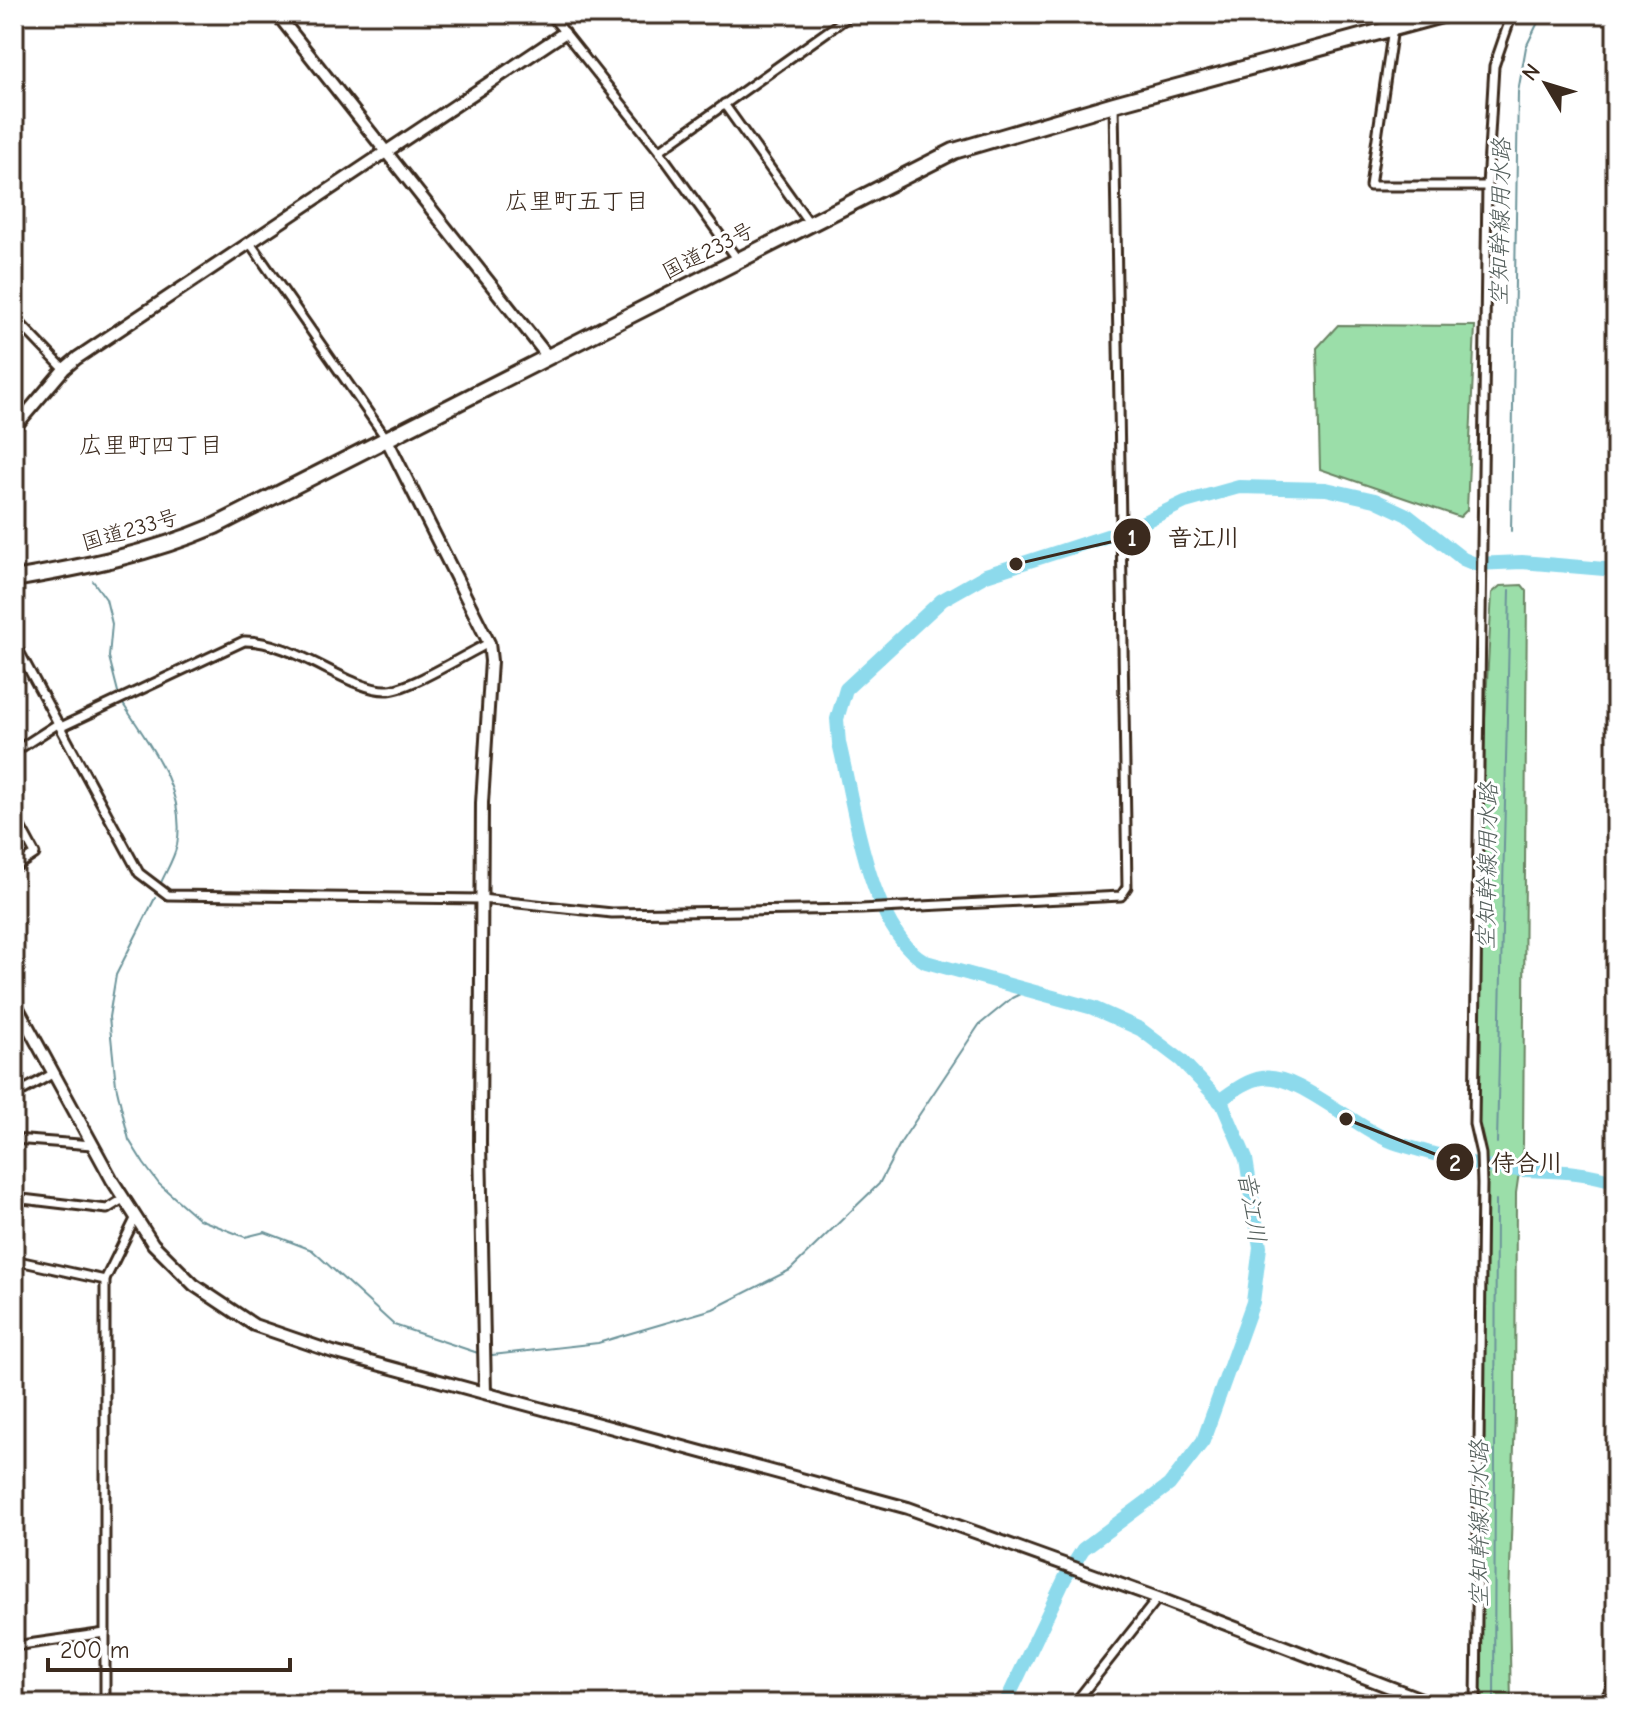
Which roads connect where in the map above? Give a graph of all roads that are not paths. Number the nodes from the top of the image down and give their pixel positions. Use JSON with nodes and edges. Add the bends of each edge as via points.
{"nodes":[{"id":1,"x":277,"y":14,"type":"edge"},
{"id":2,"x":550,"y":14,"type":"edge"},
{"id":3,"x":852,"y":14,"type":"edge"},
{"id":4,"x":1445,"y":14,"type":"edge"},
{"id":5,"x":1512,"y":14,"type":"edge"},
{"id":6,"x":1394,"y":26,"type":"junction"},
{"id":7,"x":564,"y":33,"type":"junction"},
{"id":8,"x":724,"y":104,"type":"junction"},
{"id":9,"x":1114,"y":104,"type":"junction"},
{"id":10,"x":659,"y":151,"type":"junction"},
{"id":11,"x":389,"y":153,"type":"junction"},
{"id":12,"x":1487,"y":186,"type":"junction"},
{"id":13,"x":810,"y":224,"type":"junction"},
{"id":14,"x":250,"y":243,"type":"junction"},
{"id":15,"x":738,"y":260,"type":"junction"},
{"id":16,"x":14,"y":317,"type":"edge"},
{"id":17,"x":549,"y":358,"type":"junction"},
{"id":18,"x":64,"y":369,"type":"junction"},
{"id":19,"x":14,"y":428,"type":"edge"},
{"id":20,"x":387,"y":440,"type":"junction"},
{"id":21,"x":14,"y":579,"type":"edge"},
{"id":22,"x":14,"y":642,"type":"edge"},
{"id":23,"x":489,"y":643,"type":"junction"},
{"id":24,"x":60,"y":725,"type":"junction"},
{"id":25,"x":14,"y":752,"type":"edge"},
{"id":26,"x":14,"y":815,"type":"edge"},
{"id":27,"x":14,"y":868,"type":"edge"},
{"id":28,"x":481,"y":899,"type":"junction"},
{"id":29,"x":14,"y":1001,"type":"edge"},
{"id":30,"x":19,"y":1022,"type":"edge"},
{"id":31,"x":54,"y":1073,"type":"junction"},
{"id":32,"x":14,"y":1093,"type":"edge"},
{"id":33,"x":14,"y":1139,"type":"edge"},
{"id":34,"x":92,"y":1145,"type":"junction"},
{"id":35,"x":14,"y":1198,"type":"edge"},
{"id":36,"x":123,"y":1199,"type":"junction"},
{"id":37,"x":135,"y":1219,"type":"junction"},
{"id":38,"x":14,"y":1260,"type":"edge"},
{"id":39,"x":105,"y":1280,"type":"junction"},
{"id":40,"x":485,"y":1393,"type":"junction"},
{"id":41,"x":1158,"y":1598,"type":"junction"},
{"id":42,"x":105,"y":1633,"type":"junction"},
{"id":43,"x":14,"y":1646,"type":"edge"},
{"id":44,"x":1616,"y":1677,"type":"edge"},
{"id":45,"x":105,"y":1704,"type":"edge"},
{"id":46,"x":1074,"y":1704,"type":"edge"},
{"id":47,"x":1434,"y":1704,"type":"edge"},
{"id":48,"x":1476,"y":1704,"type":"edge"},
{"id":49,"x":1603,"y":1704,"type":"edge"}],
"edges":[{"from":1,"to":11,"type":"street"},
{"from":2,"to":7,"type":"street"},
{"from":3,"to":8,"type":"street"},
{"from":4,"to":6,"type":"highway","name":"国道233号"},
{"from":5,"to":12,"type":"street","via":[[1494,66]]},
{"from":6,"to":9,"type":"highway","name":"国道233号"},
{"from":6,"to":12,"type":"street","via":[[1370,186]]},
{"from":7,"to":10,"type":"street"},
{"from":7,"to":11,"type":"street"},
{"from":8,"to":10,"type":"street"},
{"from":8,"to":13,"type":"street"},
{"from":9,"to":13,"type":"highway","name":"国道233号","via":[[954,151]]},
{"from":9,"to":28,"type":"street","via":[[1127,887],[1121,896],[861,909],[612,913]]},
{"from":10,"to":15,"type":"street"},
{"from":11,"to":14,"type":"street"},
{"from":11,"to":17,"type":"street"},
{"from":12,"to":48,"type":"street","via":[[1474,1124],[1482,1181]]},
{"from":13,"to":15,"type":"highway","name":"国道233号"},
{"from":14,"to":18,"type":"street"},
{"from":14,"to":20,"type":"street"},
{"from":15,"to":17,"type":"highway","name":"国道233号"},
{"from":16,"to":18,"type":"street"},
{"from":17,"to":20,"type":"highway","name":"国道233号"},
{"from":18,"to":19,"type":"street"},
{"from":20,"to":21,"type":"highway","name":"国道233号","via":[[163,548]]},
{"from":20,"to":23,"type":"street"},
{"from":22,"to":24,"type":"street"},
{"from":23,"to":24,"type":"street","via":[[388,690],[276,645],[244,641]]},
{"from":23,"to":28,"type":"street"},
{"from":24,"to":25,"type":"street"},
{"from":24,"to":28,"type":"street","via":[[139,873],[168,895]]},
{"from":26,"to":27,"type":"street","via":[[35,854]]},
{"from":28,"to":40,"type":"street"},
{"from":29,"to":30,"type":"street"},
{"from":30,"to":31,"type":"street"},
{"from":31,"to":32,"type":"street"},
{"from":31,"to":34,"type":"street"},
{"from":33,"to":34,"type":"street"},
{"from":34,"to":36,"type":"street"},
{"from":35,"to":36,"type":"street","via":[[107,1209]]},
{"from":36,"to":37,"type":"street"},
{"from":37,"to":39,"type":"street"},
{"from":37,"to":40,"type":"street","via":[[194,1285],[254,1325]]},
{"from":38,"to":39,"type":"street"},
{"from":39,"to":42,"type":"street"},
{"from":40,"to":41,"type":"street","via":[[908,1508]]},
{"from":41,"to":46,"type":"street"},
{"from":41,"to":47,"type":"street"},
{"from":42,"to":43,"type":"street"},
{"from":42,"to":45,"type":"street"},
{"from":44,"to":49,"type":"street"}]}
